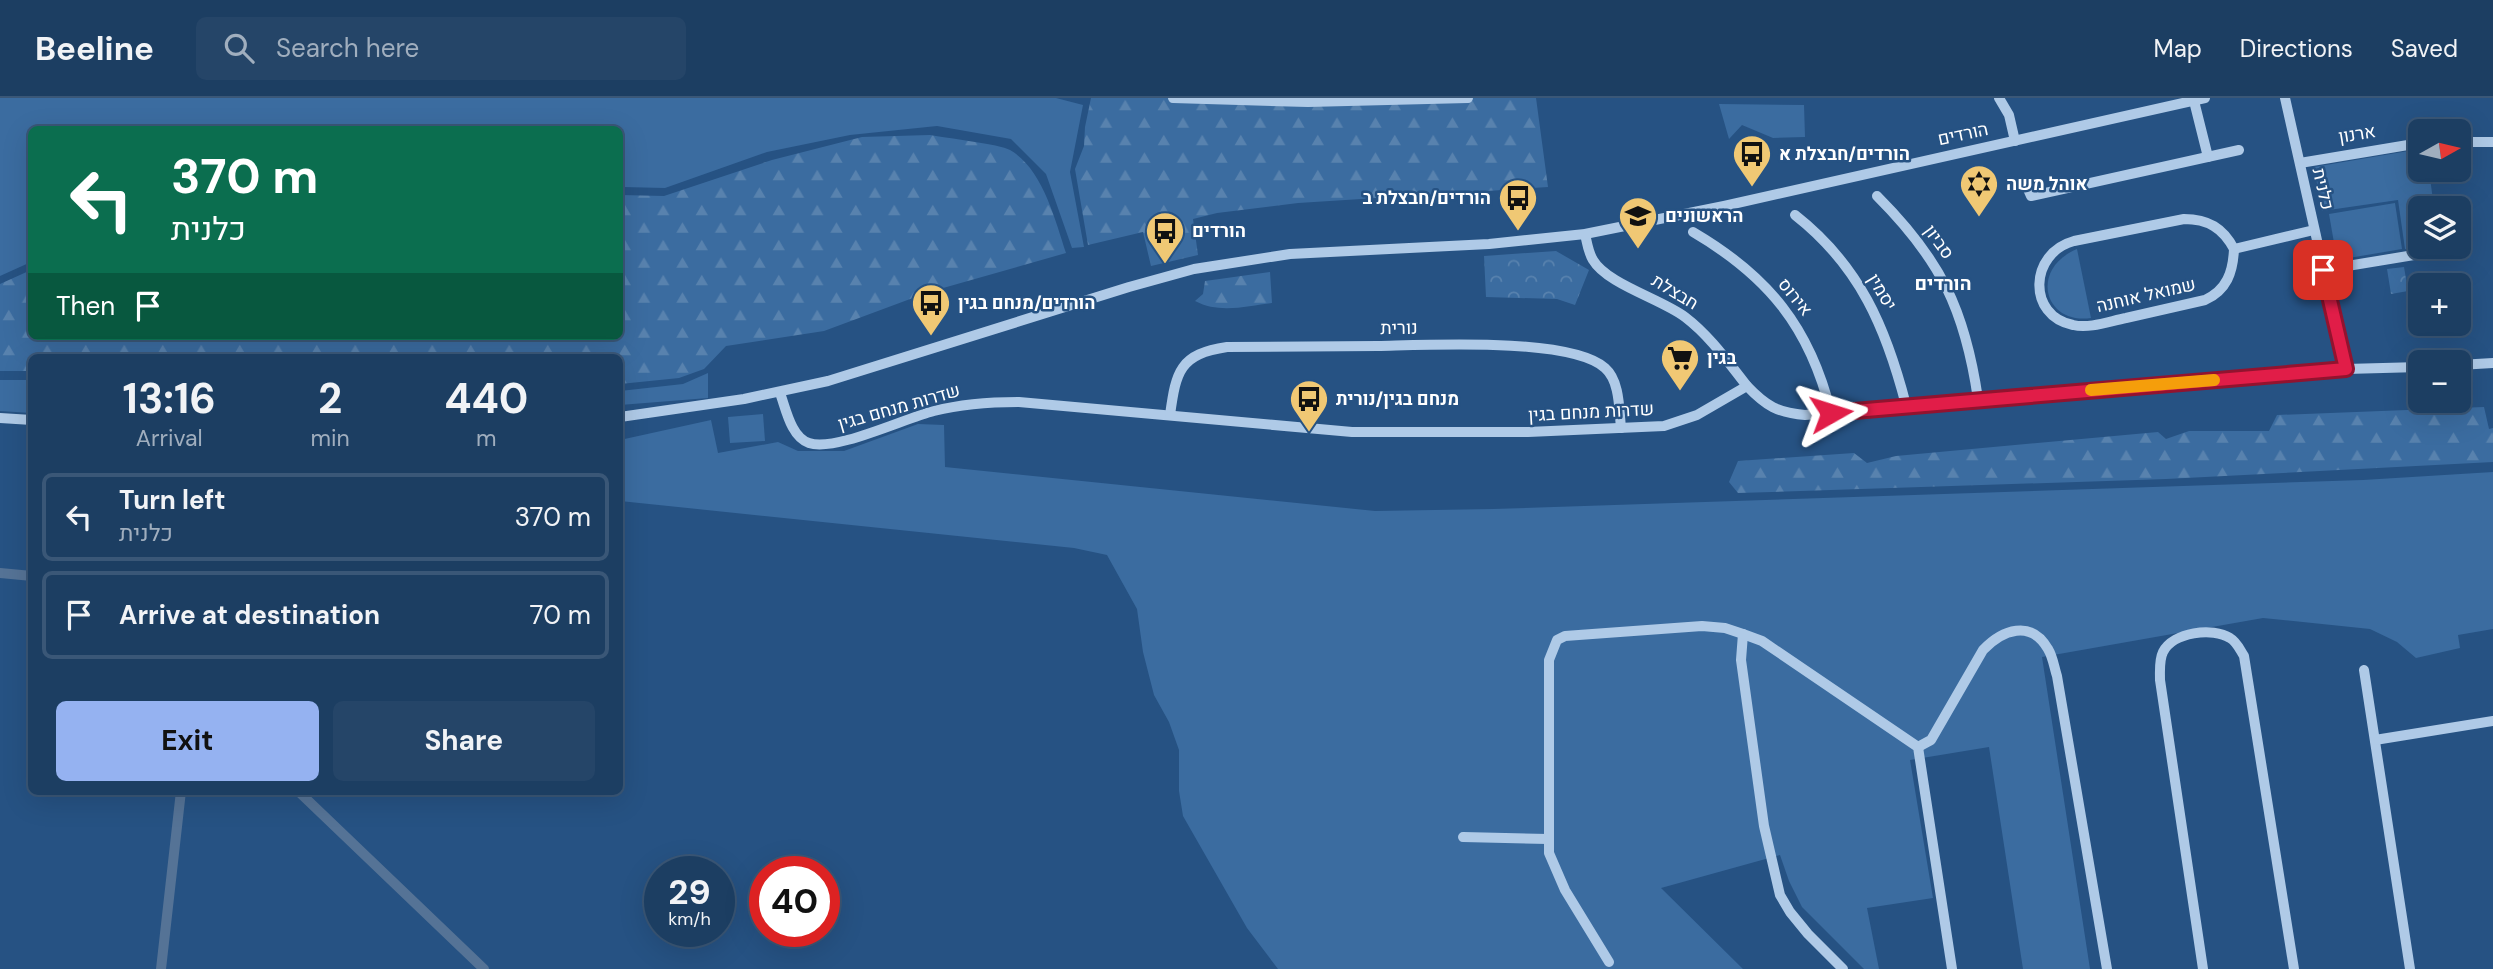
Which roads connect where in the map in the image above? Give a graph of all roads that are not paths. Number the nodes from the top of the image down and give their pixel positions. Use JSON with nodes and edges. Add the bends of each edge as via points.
{"nodes":[{"id":1,"x":1173,"y":98,"type":"edge"},
{"id":2,"x":1468,"y":98,"type":"edge"},
{"id":3,"x":1999,"y":98,"type":"edge"},
{"id":4,"x":2285,"y":98,"type":"edge"},
{"id":5,"x":2200,"y":99,"type":"edge"},
{"id":6,"x":2015,"y":141,"type":"junction"},
{"id":7,"x":2471,"y":142,"type":"edge"},
{"id":8,"x":2493,"y":142,"type":"edge"},
{"id":9,"x":2408,"y":145,"type":"edge"},
{"id":10,"x":2239,"y":150,"type":"dead end"},
{"id":11,"x":2208,"y":157,"type":"junction"},
{"id":12,"x":2300,"y":163,"type":"junction"},
{"id":13,"x":2027,"y":187,"type":"dead end"},
{"id":14,"x":1877,"y":196,"type":"dead end"},
{"id":15,"x":1796,"y":215,"type":"dead end"},
{"id":16,"x":2314,"y":230,"type":"junction"},
{"id":17,"x":1693,"y":232,"type":"dead end"},
{"id":18,"x":1585,"y":234,"type":"junction"},
{"id":19,"x":2234,"y":249,"type":"junction"},
{"id":20,"x":2408,"y":256,"type":"edge"},
{"id":21,"x":2323,"y":270,"type":"junction"},
{"id":22,"x":2493,"y":363,"type":"edge"},
{"id":23,"x":2471,"y":364,"type":"edge"},
{"id":24,"x":2408,"y":367,"type":"edge"},
{"id":25,"x":2346,"y":369,"type":"junction"},
{"id":26,"x":1747,"y":386,"type":"junction"},
{"id":27,"x":780,"y":393,"type":"junction"},
{"id":28,"x":1978,"y":399,"type":"junction"},
{"id":29,"x":1906,"y":405,"type":"junction"},
{"id":30,"x":1831,"y":413,"type":"junction"},
{"id":31,"x":1170,"y":415,"type":"junction"},
{"id":32,"x":623,"y":416,"type":"edge"},
{"id":33,"x":0,"y":418,"type":"edge"},
{"id":34,"x":28,"y":420,"type":"edge"},
{"id":35,"x":1621,"y":428,"type":"junction"},
{"id":36,"x":1743,"y":634,"type":"junction"},
{"id":37,"x":2364,"y":670,"type":"dead end"},
{"id":38,"x":2493,"y":721,"type":"edge"},
{"id":39,"x":2375,"y":740,"type":"junction"},
{"id":40,"x":1917,"y":747,"type":"junction"},
{"id":41,"x":1463,"y":837,"type":"dead end"},
{"id":42,"x":1548,"y":839,"type":"junction"},
{"id":43,"x":1609,"y":962,"type":"dead end"},
{"id":44,"x":1843,"y":969,"type":"edge"},
{"id":45,"x":1952,"y":969,"type":"edge"},
{"id":46,"x":2107,"y":969,"type":"edge"},
{"id":47,"x":2203,"y":969,"type":"edge"},
{"id":48,"x":2294,"y":969,"type":"edge"},
{"id":49,"x":2410,"y":969,"type":"edge"}],
"edges":[{"from":1,"to":2,"type":"street","via":[[1308,102]]},
{"from":3,"to":6,"type":"street"},
{"from":4,"to":12,"type":"street","name":"כלנית"},
{"from":5,"to":6,"type":"street","name":"הורדים"},
{"from":5,"to":11,"type":"street"},
{"from":6,"to":18,"type":"street","name":"הורדים"},
{"from":7,"to":8,"type":"street"},
{"from":9,"to":12,"type":"street","name":"ארנון"},
{"from":10,"to":11,"type":"street"},
{"from":11,"to":13,"type":"street","via":[[2031,196]]},
{"from":12,"to":16,"type":"street","name":"כלנית"},
{"from":14,"to":28,"type":"street","name":"סביון","via":[[1940,273],[1966,334]]},
{"from":15,"to":29,"type":"street","name":"יסמין","via":[[1843,264],[1869,302],[1890,347]]},
{"from":16,"to":19,"type":"street"},
{"from":16,"to":21,"type":"street","name":"כלנית"},
{"from":17,"to":30,"type":"street","name":"אירוס","via":[[1743,266],[1792,318],[1816,360]]},
{"from":18,"to":26,"type":"street","name":"חבצלת","via":[[1599,268],[1684,315],[1711,340]]},
{"from":18,"to":27,"type":"street","name":"הורדים","via":[[1290,254],[1194,269]]},
{"from":19,"to":19,"type":"street","name":"שמואל אוחנה","via":[[2217,227],[2184,219],[2062,245],[2045,260],[2038,283],[2044,304],[2061,321],[2082,327],[2217,294],[2230,276]]},
{"from":20,"to":21,"type":"street"},
{"from":21,"to":25,"type":"street","name":"כלנית"},
{"from":22,"to":23,"type":"street"},
{"from":24,"to":25,"type":"street"},
{"from":25,"to":28,"type":"street"},
{"from":26,"to":30,"type":"street","via":[[1758,398],[1787,414]]},
{"from":26,"to":35,"type":"street","name":"שדרות מנחם בגין","via":[[1681,422]]},
{"from":27,"to":31,"type":"street","name":"שדרות מנחם בגין","via":[[798,435],[817,444],[847,440],[935,411],[983,403]]},
{"from":27,"to":32,"type":"street","name":"הורדים"},
{"from":28,"to":29,"type":"street"},
{"from":29,"to":30,"type":"street"},
{"from":31,"to":35,"type":"street","name":"שדרות מנחם בגין","via":[[1352,432]]},
{"from":31,"to":35,"type":"street","name":"נורית","via":[[1181,369],[1197,354],[1210,350],[1500,345],[1558,352],[1598,363],[1616,389]]},
{"from":33,"to":34,"type":"street"},
{"from":36,"to":40,"type":"street","via":[[1762,641]]},
{"from":36,"to":42,"type":"street","via":[[1702,626],[1557,640],[1549,660]]},
{"from":36,"to":44,"type":"street","via":[[1741,660],[1764,826],[1780,895],[1808,934]]},
{"from":37,"to":39,"type":"street"},
{"from":38,"to":39,"type":"street"},
{"from":39,"to":49,"type":"street"},
{"from":40,"to":45,"type":"street"},
{"from":40,"to":46,"type":"street","via":[[1931,740],[1983,650],[2002,633],[2025,631],[2038,636],[2050,651],[2057,676]]},
{"from":41,"to":42,"type":"street"},
{"from":42,"to":43,"type":"street","via":[[1565,890]]},
{"from":47,"to":48,"type":"street","via":[[2160,663],[2174,640],[2210,632],[2230,638],[2244,656]]}]}
